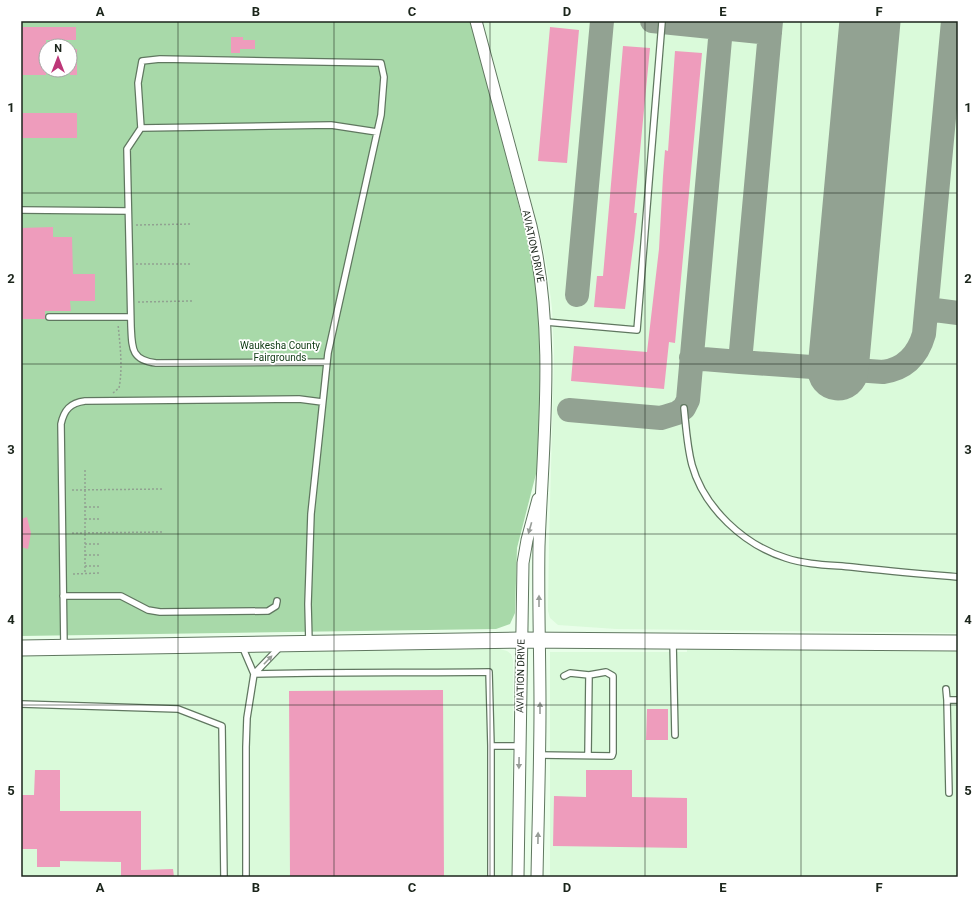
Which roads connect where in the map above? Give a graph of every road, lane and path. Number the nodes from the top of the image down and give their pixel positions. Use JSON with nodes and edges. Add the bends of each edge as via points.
{"nodes":[{"id":1,"x":476,"y":21,"type":"edge"},
{"id":2,"x":662,"y":22,"type":"dead end"},
{"id":3,"x":141,"y":128,"type":"junction"},
{"id":4,"x":377,"y":132,"type":"junction"},
{"id":5,"x":21,"y":210,"type":"edge"},
{"id":6,"x":128,"y":211,"type":"junction"},
{"id":7,"x":192,"y":224,"type":"dead end"},
{"id":8,"x":136,"y":225,"type":"dead end"},
{"id":9,"x":136,"y":264,"type":"dead end"},
{"id":10,"x":192,"y":264,"type":"dead end"},
{"id":11,"x":192,"y":301,"type":"dead end"},
{"id":12,"x":137,"y":302,"type":"dead end"},
{"id":13,"x":49,"y":317,"type":"dead end"},
{"id":14,"x":130,"y":317,"type":"junction"},
{"id":15,"x":546,"y":322,"type":"junction"},
{"id":16,"x":118,"y":324,"type":"dead end"},
{"id":17,"x":327,"y":362,"type":"junction"},
{"id":18,"x":113,"y":392,"type":"dead end"},
{"id":19,"x":322,"y":402,"type":"junction"},
{"id":20,"x":684,"y":408,"type":"dead end"},
{"id":21,"x":85,"y":470,"type":"dead end"},
{"id":22,"x":544,"y":477,"type":"junction"},
{"id":23,"x":162,"y":489,"type":"dead end"},
{"id":24,"x":72,"y":490,"type":"dead end"},
{"id":25,"x":85,"y":490,"type":"junction"},
{"id":26,"x":85,"y":507,"type":"junction"},
{"id":27,"x":99,"y":507,"type":"dead end"},
{"id":28,"x":85,"y":519,"type":"junction"},
{"id":29,"x":99,"y":519,"type":"dead end"},
{"id":30,"x":85,"y":532,"type":"junction"},
{"id":31,"x":162,"y":532,"type":"dead end"},
{"id":32,"x":72,"y":533,"type":"dead end"},
{"id":33,"x":85,"y":544,"type":"junction"},
{"id":34,"x":99,"y":544,"type":"dead end"},
{"id":35,"x":85,"y":555,"type":"junction"},
{"id":36,"x":100,"y":555,"type":"dead end"},
{"id":37,"x":85,"y":566,"type":"junction"},
{"id":38,"x":100,"y":566,"type":"dead end"},
{"id":39,"x":100,"y":573,"type":"dead end"},
{"id":40,"x":73,"y":574,"type":"dead end"},
{"id":41,"x":85,"y":574,"type":"junction"},
{"id":42,"x":958,"y":577,"type":"edge"},
{"id":43,"x":63,"y":596,"type":"junction"},
{"id":44,"x":277,"y":601,"type":"dead end"},
{"id":45,"x":520,"y":640,"type":"junction"},
{"id":46,"x":540,"y":640,"type":"junction"},
{"id":47,"x":673,"y":640,"type":"junction"},
{"id":48,"x":284,"y":643,"type":"junction"},
{"id":49,"x":309,"y":643,"type":"junction"},
{"id":50,"x":958,"y":643,"type":"edge"},
{"id":51,"x":241,"y":644,"type":"junction"},
{"id":52,"x":64,"y":647,"type":"junction"},
{"id":53,"x":22,"y":650,"type":"edge"},
{"id":54,"x":254,"y":674,"type":"junction"},
{"id":55,"x":589,"y":675,"type":"junction"},
{"id":56,"x":564,"y":676,"type":"dead end"},
{"id":57,"x":946,"y":689,"type":"dead end"},
{"id":58,"x":947,"y":700,"type":"junction"},
{"id":59,"x":958,"y":700,"type":"edge"},
{"id":60,"x":21,"y":704,"type":"edge"},
{"id":61,"x":675,"y":735,"type":"dead end"},
{"id":62,"x":491,"y":746,"type":"junction"},
{"id":63,"x":520,"y":746,"type":"junction"},
{"id":64,"x":539,"y":751,"type":"junction"},
{"id":65,"x":588,"y":754,"type":"junction"},
{"id":66,"x":949,"y":793,"type":"dead end"},
{"id":67,"x":224,"y":877,"type":"edge"},
{"id":68,"x":246,"y":877,"type":"edge"},
{"id":69,"x":491,"y":877,"type":"edge"},
{"id":70,"x":518,"y":877,"type":"edge"},
{"id":71,"x":537,"y":877,"type":"edge"}],
"edges":[{"from":1,"to":15,"type":"street","name":"AVIATION DRIVE","via":[[537,250]]},
{"from":2,"to":15,"type":"lane","via":[[638,330]]},
{"from":3,"to":4,"type":"lane","via":[[331,125]]},
{"from":3,"to":4,"type":"lane","via":[[138,84],[142,61],[160,59],[381,63],[384,77]]},
{"from":3,"to":6,"type":"lane","via":[[127,149]]},
{"from":4,"to":17,"type":"lane"},
{"from":5,"to":6,"type":"lane"},
{"from":6,"to":14,"type":"lane"},
{"from":7,"to":8,"type":"path"},
{"from":9,"to":10,"type":"path"},
{"from":11,"to":12,"type":"path"},
{"from":13,"to":14,"type":"lane"},
{"from":14,"to":17,"type":"lane","via":[[132,345],[139,358],[146,362]]},
{"from":15,"to":22,"type":"street","name":"AVIATION DRIVE"},
{"from":16,"to":18,"type":"path","via":[[121,350],[120,381],[119,388]]},
{"from":17,"to":19,"type":"lane"},
{"from":19,"to":43,"type":"lane","via":[[298,399],[85,401],[76,402],[68,407],[61,424]]},
{"from":19,"to":49,"type":"lane","via":[[312,514]]},
{"from":20,"to":42,"type":"lane","via":[[691,460],[701,484],[725,520],[746,539],[771,553],[806,563]]},
{"from":21,"to":25,"type":"path"},
{"from":22,"to":45,"type":"street","name":"AVIATION DRIVE","one_way":true,"via":[[524,552]]},
{"from":46,"to":22,"type":"street","name":"AVIATION DRIVE","one_way":true,"via":[[540,546]]},
{"from":23,"to":25,"type":"path"},
{"from":24,"to":25,"type":"path"},
{"from":25,"to":26,"type":"path"},
{"from":26,"to":27,"type":"path"},
{"from":26,"to":28,"type":"path"},
{"from":28,"to":29,"type":"path"},
{"from":28,"to":30,"type":"path"},
{"from":30,"to":31,"type":"path"},
{"from":30,"to":32,"type":"path"},
{"from":30,"to":33,"type":"path"},
{"from":33,"to":34,"type":"path"},
{"from":33,"to":35,"type":"path"},
{"from":35,"to":36,"type":"path"},
{"from":35,"to":37,"type":"path"},
{"from":37,"to":38,"type":"path"},
{"from":37,"to":41,"type":"path"},
{"from":39,"to":41,"type":"path"},
{"from":40,"to":41,"type":"path"},
{"from":43,"to":44,"type":"lane","via":[[121,596],[148,610],[160,612],[268,611],[276,606]]},
{"from":43,"to":52,"type":"lane"},
{"from":45,"to":46,"type":"street"},
{"from":45,"to":49,"type":"street"},
{"from":45,"to":63,"type":"street","name":"AVIATION DRIVE"},
{"from":46,"to":47,"type":"street"},
{"from":64,"to":46,"type":"street","name":"AVIATION DRIVE","one_way":true},
{"from":47,"to":50,"type":"street"},
{"from":47,"to":61,"type":"lane"},
{"from":48,"to":49,"type":"street"},
{"from":48,"to":51,"type":"street"},
{"from":54,"to":48,"type":"lane","one_way":true},
{"from":51,"to":52,"type":"street"},
{"from":51,"to":54,"type":"lane"},
{"from":52,"to":53,"type":"street"},
{"from":54,"to":62,"type":"lane","via":[[488,672]]},
{"from":54,"to":68,"type":"lane","via":[[247,718]]},
{"from":55,"to":56,"type":"lane","via":[[570,673]]},
{"from":55,"to":65,"type":"lane"},
{"from":55,"to":65,"type":"lane","via":[[606,672],[613,676],[613,753],[612,756]]},
{"from":57,"to":58,"type":"lane"},
{"from":58,"to":59,"type":"lane"},
{"from":58,"to":66,"type":"lane"},
{"from":60,"to":67,"type":"lane","via":[[178,709],[222,726]]},
{"from":62,"to":63,"type":"lane"},
{"from":62,"to":69,"type":"lane"},
{"from":63,"to":64,"type":"street"},
{"from":63,"to":70,"type":"street","name":"AVIATION DRIVE","one_way":true},
{"from":64,"to":65,"type":"lane","via":[[567,756]]},
{"from":71,"to":64,"type":"street","name":"AVIATION DRIVE","one_way":true}]}
